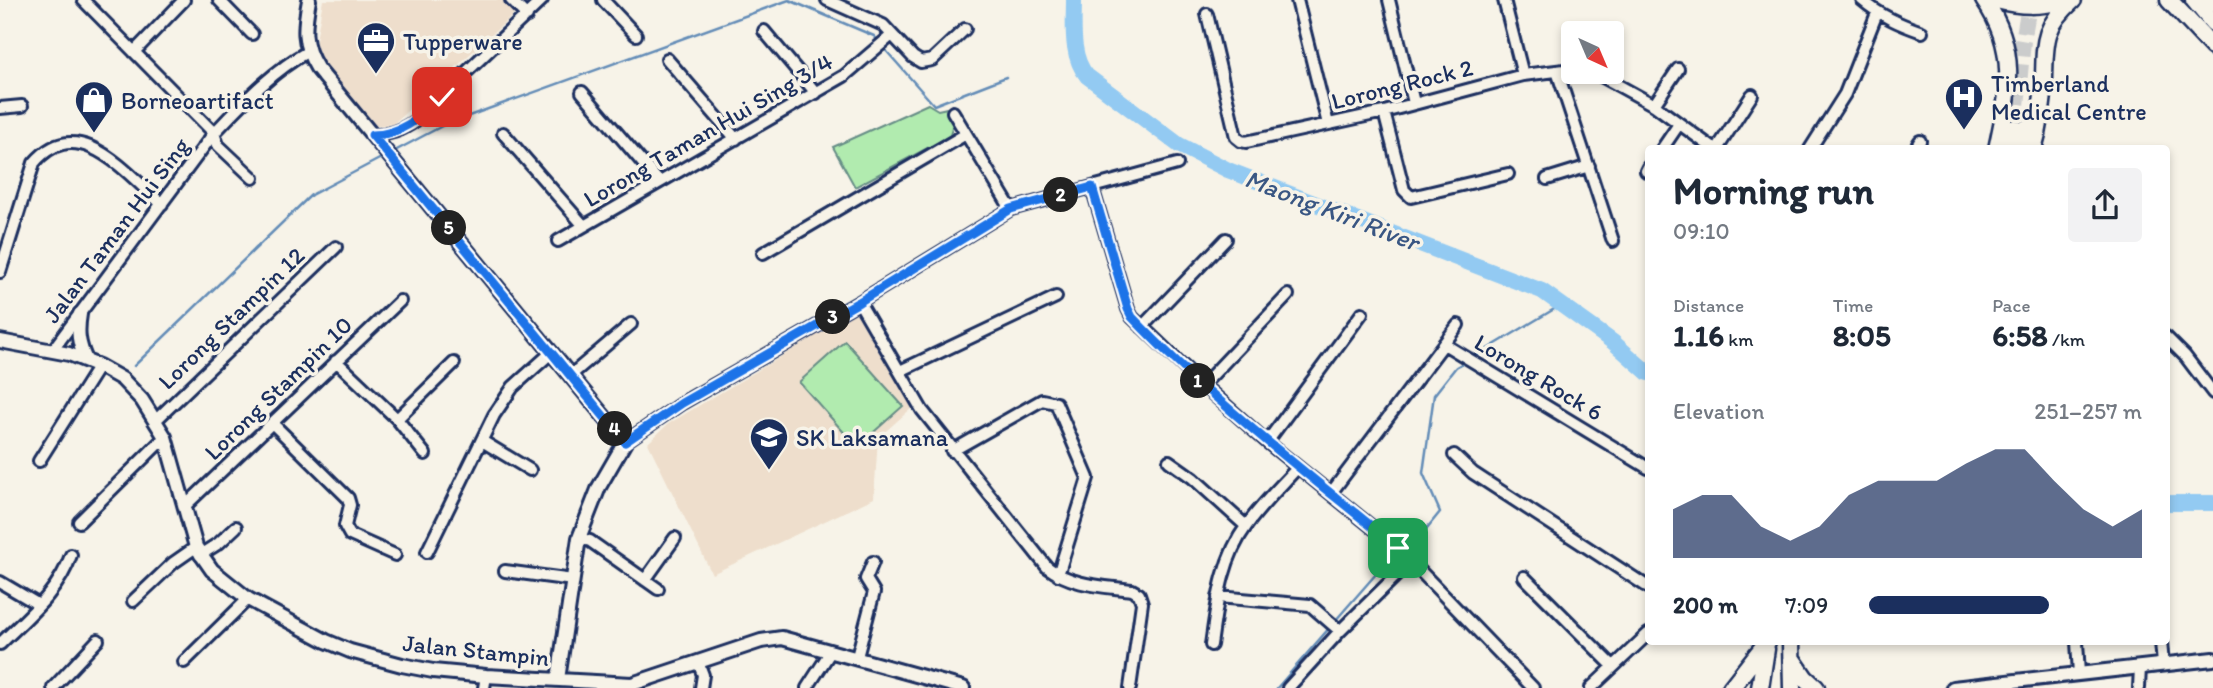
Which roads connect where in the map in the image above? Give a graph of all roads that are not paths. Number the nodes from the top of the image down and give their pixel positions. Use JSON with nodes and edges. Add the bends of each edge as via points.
{"nodes":[{"id":1,"x":83,"y":0,"type":"edge"},
{"id":2,"x":184,"y":0,"type":"edge"},
{"id":3,"x":219,"y":0,"type":"edge"},
{"id":4,"x":309,"y":0,"type":"edge"},
{"id":5,"x":511,"y":0,"type":"edge"},
{"id":6,"x":542,"y":0,"type":"edge"},
{"id":7,"x":603,"y":0,"type":"edge"},
{"id":8,"x":827,"y":0,"type":"edge"},
{"id":9,"x":1297,"y":0,"type":"edge"},
{"id":10,"x":1389,"y":0,"type":"edge"},
{"id":11,"x":1504,"y":0,"type":"edge"},
{"id":12,"x":1862,"y":0,"type":"edge"},
{"id":13,"x":1984,"y":0,"type":"edge"},
{"id":14,"x":1997,"y":0,"type":"edge"},
{"id":15,"x":2063,"y":0,"type":"edge"},
{"id":16,"x":2073,"y":0,"type":"edge"},
{"id":17,"x":2169,"y":0,"type":"edge"},
{"id":18,"x":2194,"y":0,"type":"edge"},
{"id":19,"x":851,"y":5,"type":"edge"},
{"id":20,"x":1877,"y":13,"type":"junction"},
{"id":21,"x":1208,"y":14,"type":"dead end"},
{"id":22,"x":527,"y":16,"type":"junction"},
{"id":23,"x":2213,"y":23,"type":"edge"},
{"id":24,"x":965,"y":29,"type":"dead end"},
{"id":25,"x":764,"y":31,"type":"dead end"},
{"id":26,"x":1922,"y":32,"type":"dead end"},
{"id":27,"x":252,"y":34,"type":"dead end"},
{"id":28,"x":636,"y":35,"type":"dead end"},
{"id":29,"x":891,"y":37,"type":"junction"},
{"id":30,"x":2213,"y":47,"type":"edge"},
{"id":31,"x":134,"y":51,"type":"junction"},
{"id":32,"x":307,"y":52,"type":"junction"},
{"id":33,"x":667,"y":59,"type":"dead end"},
{"id":34,"x":1678,"y":69,"type":"dead end"},
{"id":35,"x":1561,"y":70,"type":"edge"},
{"id":36,"x":1557,"y":71,"type":"junction"},
{"id":37,"x":1522,"y":75,"type":"junction"},
{"id":38,"x":1616,"y":84,"type":"edge"},
{"id":39,"x":582,"y":92,"type":"dead end"},
{"id":40,"x":816,"y":93,"type":"junction"},
{"id":41,"x":1752,"y":95,"type":"dead end"},
{"id":42,"x":1414,"y":103,"type":"junction"},
{"id":43,"x":1654,"y":105,"type":"junction"},
{"id":44,"x":22,"y":106,"type":"dead end"},
{"id":45,"x":0,"y":108,"type":"edge"},
{"id":46,"x":953,"y":112,"type":"dead end"},
{"id":47,"x":1384,"y":112,"type":"junction"},
{"id":48,"x":1328,"y":124,"type":"junction"},
{"id":49,"x":1679,"y":124,"type":"junction"},
{"id":50,"x":214,"y":133,"type":"junction"},
{"id":51,"x":503,"y":133,"type":"dead end"},
{"id":52,"x":966,"y":134,"type":"junction"},
{"id":53,"x":372,"y":135,"type":"junction"},
{"id":54,"x":736,"y":139,"type":"junction"},
{"id":55,"x":1665,"y":145,"type":"edge"},
{"id":56,"x":1710,"y":145,"type":"edge"},
{"id":57,"x":1719,"y":145,"type":"edge"},
{"id":58,"x":1813,"y":145,"type":"edge"},
{"id":59,"x":1998,"y":145,"type":"edge"},
{"id":60,"x":2012,"y":145,"type":"edge"},
{"id":61,"x":2022,"y":145,"type":"edge"},
{"id":62,"x":2034,"y":145,"type":"edge"},
{"id":63,"x":1177,"y":164,"type":"dead end"},
{"id":64,"x":1589,"y":166,"type":"junction"},
{"id":65,"x":1508,"y":174,"type":"dead end"},
{"id":66,"x":253,"y":178,"type":"dead end"},
{"id":67,"x":1548,"y":179,"type":"dead end"},
{"id":68,"x":659,"y":181,"type":"junction"},
{"id":69,"x":1092,"y":187,"type":"junction"},
{"id":70,"x":162,"y":204,"type":"junction"},
{"id":71,"x":1011,"y":209,"type":"junction"},
{"id":72,"x":584,"y":226,"type":"junction"},
{"id":73,"x":1226,"y":239,"type":"dead end"},
{"id":74,"x":1614,"y":240,"type":"dead end"},
{"id":75,"x":558,"y":241,"type":"dead end"},
{"id":76,"x":336,"y":247,"type":"dead end"},
{"id":77,"x":763,"y":253,"type":"dead end"},
{"id":78,"x":0,"y":272,"type":"edge"},
{"id":79,"x":1288,"y":295,"type":"dead end"},
{"id":80,"x":1056,"y":298,"type":"dead end"},
{"id":81,"x":400,"y":301,"type":"dead end"},
{"id":82,"x":859,"y":302,"type":"junction"},
{"id":83,"x":1362,"y":313,"type":"dead end"},
{"id":84,"x":80,"y":314,"type":"junction"},
{"id":85,"x":631,"y":324,"type":"dead end"},
{"id":86,"x":1458,"y":325,"type":"dead end"},
{"id":87,"x":1142,"y":327,"type":"junction"},
{"id":88,"x":0,"y":341,"type":"edge"},
{"id":89,"x":2170,"y":341,"type":"edge"},
{"id":90,"x":1444,"y":344,"type":"junction"},
{"id":91,"x":52,"y":351,"type":"junction"},
{"id":92,"x":552,"y":352,"type":"junction"},
{"id":93,"x":86,"y":360,"type":"junction"},
{"id":94,"x":336,"y":361,"type":"junction"},
{"id":95,"x":454,"y":363,"type":"dead end"},
{"id":96,"x":99,"y":366,"type":"junction"},
{"id":97,"x":900,"y":371,"type":"junction"},
{"id":98,"x":571,"y":375,"type":"junction"},
{"id":99,"x":1203,"y":385,"type":"junction"},
{"id":100,"x":2213,"y":393,"type":"edge"},
{"id":101,"x":397,"y":419,"type":"junction"},
{"id":102,"x":156,"y":420,"type":"junction"},
{"id":103,"x":272,"y":423,"type":"junction"},
{"id":104,"x":165,"y":438,"type":"junction"},
{"id":105,"x":482,"y":440,"type":"junction"},
{"id":106,"x":625,"y":442,"type":"junction"},
{"id":107,"x":1267,"y":442,"type":"junction"},
{"id":108,"x":952,"y":451,"type":"junction"},
{"id":109,"x":425,"y":453,"type":"dead end"},
{"id":110,"x":1454,"y":455,"type":"dead end"},
{"id":111,"x":39,"y":461,"type":"dead end"},
{"id":112,"x":1170,"y":461,"type":"dead end"},
{"id":113,"x":1645,"y":466,"type":"edge"},
{"id":114,"x":1298,"y":467,"type":"junction"},
{"id":115,"x":530,"y":470,"type":"dead end"},
{"id":116,"x":1331,"y":493,"type":"junction"},
{"id":117,"x":185,"y":506,"type":"junction"},
{"id":118,"x":79,"y":522,"type":"dead end"},
{"id":119,"x":1246,"y":526,"type":"junction"},
{"id":120,"x":236,"y":527,"type":"dead end"},
{"id":121,"x":579,"y":538,"type":"junction"},
{"id":122,"x":675,"y":538,"type":"dead end"},
{"id":123,"x":198,"y":551,"type":"junction"},
{"id":124,"x":428,"y":552,"type":"dead end"},
{"id":125,"x":71,"y":555,"type":"dead end"},
{"id":126,"x":395,"y":555,"type":"dead end"},
{"id":127,"x":1408,"y":559,"type":"junction"},
{"id":128,"x":873,"y":562,"type":"dead end"},
{"id":129,"x":505,"y":571,"type":"dead end"},
{"id":130,"x":1058,"y":575,"type":"junction"},
{"id":131,"x":1524,"y":577,"type":"dead end"},
{"id":132,"x":573,"y":580,"type":"junction"},
{"id":133,"x":645,"y":580,"type":"junction"},
{"id":134,"x":0,"y":582,"type":"edge"},
{"id":135,"x":1645,"y":585,"type":"edge"},
{"id":136,"x":658,"y":589,"type":"dead end"},
{"id":137,"x":1218,"y":597,"type":"junction"},
{"id":138,"x":247,"y":599,"type":"junction"},
{"id":139,"x":134,"y":601,"type":"dead end"},
{"id":140,"x":39,"y":605,"type":"junction"},
{"id":141,"x":1338,"y":628,"type":"junction"},
{"id":142,"x":1645,"y":637,"type":"edge"},
{"id":143,"x":98,"y":640,"type":"dead end"},
{"id":144,"x":0,"y":644,"type":"edge"},
{"id":145,"x":1211,"y":645,"type":"dead end"},
{"id":146,"x":1765,"y":645,"type":"edge"},
{"id":147,"x":1766,"y":645,"type":"edge"},
{"id":148,"x":2077,"y":645,"type":"edge"},
{"id":149,"x":2161,"y":645,"type":"edge"},
{"id":150,"x":1790,"y":648,"type":"edge"},
{"id":151,"x":831,"y":651,"type":"junction"},
{"id":152,"x":856,"y":657,"type":"junction"},
{"id":153,"x":2213,"y":659,"type":"edge"},
{"id":154,"x":184,"y":662,"type":"dead end"},
{"id":155,"x":698,"y":662,"type":"junction"},
{"id":156,"x":2163,"y":664,"type":"junction"},
{"id":157,"x":1613,"y":666,"type":"junction"},
{"id":158,"x":2140,"y":667,"type":"junction"},
{"id":159,"x":2079,"y":674,"type":"junction"},
{"id":160,"x":558,"y":679,"type":"junction"},
{"id":161,"x":485,"y":682,"type":"edge"},
{"id":162,"x":2053,"y":682,"type":"edge"},
{"id":163,"x":632,"y":686,"type":"edge"},
{"id":164,"x":1971,"y":687,"type":"edge"},
{"id":165,"x":53,"y":688,"type":"edge"},
{"id":166,"x":701,"y":688,"type":"edge"},
{"id":167,"x":807,"y":688,"type":"edge"},
{"id":168,"x":963,"y":688,"type":"edge"},
{"id":169,"x":1130,"y":688,"type":"edge"},
{"id":170,"x":1288,"y":688,"type":"edge"},
{"id":171,"x":1532,"y":688,"type":"edge"},
{"id":172,"x":1591,"y":688,"type":"edge"},
{"id":173,"x":1731,"y":688,"type":"edge"},
{"id":174,"x":1760,"y":688,"type":"edge"},
{"id":175,"x":1792,"y":688,"type":"edge"},
{"id":176,"x":1816,"y":688,"type":"edge"},
{"id":177,"x":1953,"y":688,"type":"edge"},
{"id":178,"x":2139,"y":688,"type":"edge"}],
"edges":[{"from":1,"to":31,"type":"street"},
{"from":2,"to":31,"type":"street"},
{"from":3,"to":27,"type":"street"},
{"from":4,"to":32,"type":"street"},
{"from":5,"to":22,"type":"street"},
{"from":6,"to":22,"type":"street"},
{"from":7,"to":28,"type":"street"},
{"from":8,"to":19,"type":"street"},
{"from":9,"to":48,"type":"street"},
{"from":10,"to":42,"type":"street"},
{"from":11,"to":37,"type":"street"},
{"from":12,"to":20,"type":"street"},
{"from":13,"to":59,"type":"main road","via":[[2003,33],[2008,57],[2006,105]]},
{"from":14,"to":15,"type":"main road","via":[[2021,6]]},
{"from":16,"to":62,"type":"main road","via":[[2047,35]]},
{"from":17,"to":30,"type":"main road"},
{"from":18,"to":23,"type":"main road"},
{"from":19,"to":29,"type":"street"},
{"from":20,"to":26,"type":"street"},
{"from":20,"to":58,"type":"street","via":[[1845,94]]},
{"from":21,"to":48,"type":"street","name":"Lorong Rock 2","via":[[1236,136],[1241,141]]},
{"from":22,"to":53,"type":"street","via":[[415,121],[402,130]]},
{"from":24,"to":29,"type":"street","via":[[926,62]]},
{"from":25,"to":40,"type":"street"},
{"from":29,"to":40,"type":"street","name":"Lorong Taman Hui Sing 3/4"},
{"from":31,"to":50,"type":"street"},
{"from":32,"to":50,"type":"street","name":"Jalan Taman Hui Sing","via":[[245,100]]},
{"from":32,"to":53,"type":"street"},
{"from":33,"to":54,"type":"street"},
{"from":34,"to":43,"type":"street"},
{"from":35,"to":36,"type":"street","name":"Lorong Rock 2"},
{"from":36,"to":37,"type":"street","name":"Lorong Rock 2"},
{"from":36,"to":64,"type":"street"},
{"from":37,"to":42,"type":"street","name":"Lorong Rock 2"},
{"from":38,"to":43,"type":"street"},
{"from":39,"to":68,"type":"street"},
{"from":40,"to":54,"type":"street","name":"Lorong Taman Hui Sing 3/4"},
{"from":41,"to":57,"type":"street"},
{"from":42,"to":47,"type":"street","name":"Lorong Rock 2"},
{"from":43,"to":49,"type":"street"},
{"from":44,"to":45,"type":"street"},
{"from":46,"to":52,"type":"street"},
{"from":47,"to":48,"type":"street","name":"Lorong Rock 2"},
{"from":47,"to":65,"type":"street","via":[[1404,190],[1411,197]]},
{"from":49,"to":55,"type":"street"},
{"from":49,"to":56,"type":"street"},
{"from":50,"to":66,"type":"street","via":[[218,145]]},
{"from":50,"to":70,"type":"street","name":"Jalan Taman Hui Sing"},
{"from":51,"to":72,"type":"street"},
{"from":52,"to":71,"type":"street"},
{"from":52,"to":77,"type":"street"},
{"from":53,"to":92,"type":"street"},
{"from":54,"to":68,"type":"street","name":"Lorong Taman Hui Sing 3/4"},
{"from":60,"to":61,"type":"main road","via":[[2020,128]]},
{"from":63,"to":69,"type":"street"},
{"from":64,"to":67,"type":"street"},
{"from":64,"to":74,"type":"street"},
{"from":68,"to":72,"type":"street","name":"Lorong Taman Hui Sing 3/4"},
{"from":69,"to":71,"type":"street"},
{"from":69,"to":87,"type":"street","via":[[1128,309]]},
{"from":70,"to":78,"type":"street","via":[[96,147],[60,143],[44,150],[34,163]]},
{"from":70,"to":84,"type":"street","name":"Jalan Taman Hui Sing"},
{"from":71,"to":82,"type":"street"},
{"from":72,"to":75,"type":"street","name":"Lorong Taman Hui Sing 3/4"},
{"from":73,"to":87,"type":"street"},
{"from":76,"to":102,"type":"street","name":"Lorong Stampin 12"},
{"from":79,"to":99,"type":"street"},
{"from":80,"to":97,"type":"street"},
{"from":81,"to":94,"type":"street","name":"Lorong Stampin 10"},
{"from":82,"to":97,"type":"street"},
{"from":82,"to":106,"type":"street","via":[[682,403]]},
{"from":83,"to":107,"type":"street"},
{"from":84,"to":91,"type":"street","name":"Jalan Taman Hui Sing"},
{"from":84,"to":93,"type":"street","via":[[78,343]]},
{"from":85,"to":98,"type":"street"},
{"from":86,"to":90,"type":"street"},
{"from":87,"to":99,"type":"street"},
{"from":88,"to":91,"type":"street","name":"Jalan Stampin"},
{"from":89,"to":100,"type":"street"},
{"from":90,"to":113,"type":"street","name":"Lorong Rock 6"},
{"from":90,"to":116,"type":"street"},
{"from":91,"to":93,"type":"street","name":"Jalan Stampin"},
{"from":92,"to":98,"type":"street"},
{"from":92,"to":105,"type":"street","via":[[513,387]]},
{"from":93,"to":96,"type":"street","name":"Jalan Stampin"},
{"from":94,"to":101,"type":"street"},
{"from":94,"to":103,"type":"street","name":"Lorong Stampin 10"},
{"from":95,"to":101,"type":"street"},
{"from":96,"to":102,"type":"street","name":"Jalan Stampin","via":[[132,387]]},
{"from":96,"to":111,"type":"street"},
{"from":97,"to":108,"type":"street"},
{"from":98,"to":106,"type":"street"},
{"from":99,"to":107,"type":"street"},
{"from":101,"to":109,"type":"street"},
{"from":102,"to":104,"type":"street","name":"Jalan Stampin"},
{"from":103,"to":117,"type":"street","name":"Lorong Stampin 10"},
{"from":103,"to":126,"type":"street","via":[[348,498],[345,526],[350,535]]},
{"from":104,"to":117,"type":"street","name":"Jalan Stampin"},
{"from":104,"to":118,"type":"street"},
{"from":105,"to":115,"type":"street"},
{"from":105,"to":124,"type":"street"},
{"from":106,"to":121,"type":"street","via":[[598,487]]},
{"from":107,"to":114,"type":"street"},
{"from":108,"to":130,"type":"street"},
{"from":108,"to":130,"type":"street","via":[[1042,400],[1056,403],[1088,478]]},
{"from":110,"to":135,"type":"street","via":[[1473,473]]},
{"from":112,"to":119,"type":"street"},
{"from":114,"to":116,"type":"street"},
{"from":114,"to":119,"type":"street"},
{"from":116,"to":127,"type":"street"},
{"from":117,"to":123,"type":"street","name":"Jalan Stampin"},
{"from":119,"to":137,"type":"street","via":[[1229,558]]},
{"from":120,"to":123,"type":"street"},
{"from":121,"to":132,"type":"street"},
{"from":121,"to":133,"type":"street"},
{"from":122,"to":133,"type":"street"},
{"from":123,"to":138,"type":"street","name":"Jalan Stampin","via":[[212,570]]},
{"from":123,"to":139,"type":"street","via":[[173,563]]},
{"from":125,"to":140,"type":"street","via":[[61,579]]},
{"from":127,"to":141,"type":"street"},
{"from":127,"to":171,"type":"street"},
{"from":128,"to":152,"type":"street","via":[[866,579],[874,592]]},
{"from":129,"to":132,"type":"street"},
{"from":130,"to":169,"type":"street","via":[[1074,583],[1139,594],[1142,603]]},
{"from":131,"to":157,"type":"street"},
{"from":132,"to":160,"type":"street"},
{"from":133,"to":136,"type":"street"},
{"from":134,"to":140,"type":"street"},
{"from":137,"to":141,"type":"street","via":[[1310,605]]},
{"from":137,"to":145,"type":"street"},
{"from":138,"to":154,"type":"street"},
{"from":138,"to":161,"type":"street","name":"Jalan Stampin","via":[[350,651]]},
{"from":140,"to":144,"type":"street"},
{"from":141,"to":170,"type":"street"},
{"from":142,"to":157,"type":"street"},
{"from":143,"to":165,"type":"street"},
{"from":146,"to":173,"type":"main road"},
{"from":147,"to":174,"type":"main road"},
{"from":148,"to":159,"type":"street"},
{"from":149,"to":156,"type":"street"},
{"from":150,"to":175,"type":"main road"},
{"from":150,"to":176,"type":"main road","via":[[1797,668]]},
{"from":151,"to":152,"type":"street","name":"Jalan Stampin"},
{"from":151,"to":155,"type":"street","name":"Jalan Stampin","via":[[793,639],[772,638]]},
{"from":151,"to":167,"type":"street"},
{"from":152,"to":168,"type":"street","name":"Jalan Stampin"},
{"from":153,"to":156,"type":"street"},
{"from":155,"to":163,"type":"street","name":"Jalan Stampin"},
{"from":155,"to":166,"type":"street"},
{"from":156,"to":158,"type":"street"},
{"from":157,"to":172,"type":"street"},
{"from":158,"to":159,"type":"street"},
{"from":158,"to":178,"type":"street"},
{"from":159,"to":162,"type":"street"},
{"from":160,"to":161,"type":"street","name":"Jalan Stampin"},
{"from":160,"to":163,"type":"street","name":"Jalan Stampin"},
{"from":162,"to":164,"type":"street"},
{"from":164,"to":177,"type":"street"}]}
